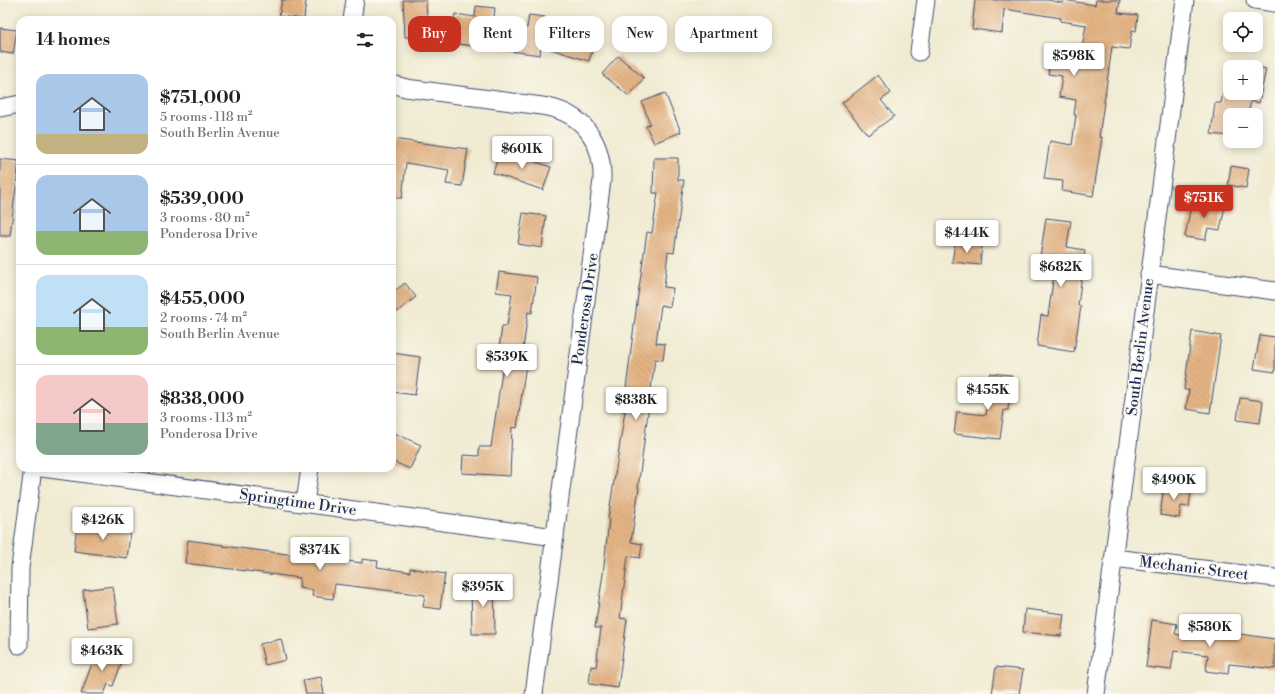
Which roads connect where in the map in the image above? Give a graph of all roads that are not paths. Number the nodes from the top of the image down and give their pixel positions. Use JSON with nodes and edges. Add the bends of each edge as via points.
{"nodes":[{"id":1,"x":355,"y":0,"type":"edge"},
{"id":2,"x":926,"y":0,"type":"edge"},
{"id":3,"x":1185,"y":0,"type":"edge"},
{"id":4,"x":1255,"y":0,"type":"edge"},
{"id":5,"x":1275,"y":3,"type":"edge"},
{"id":6,"x":353,"y":16,"type":"edge"},
{"id":7,"x":919,"y":52,"type":"dead end"},
{"id":8,"x":396,"y":85,"type":"edge"},
{"id":9,"x":16,"y":105,"type":"edge"},
{"id":10,"x":0,"y":108,"type":"edge"},
{"id":11,"x":0,"y":111,"type":"edge"},
{"id":12,"x":16,"y":113,"type":"edge"},
{"id":13,"x":1149,"y":274,"type":"junction"},
{"id":14,"x":1275,"y":291,"type":"edge"},
{"id":15,"x":32,"y":472,"type":"edge"},
{"id":16,"x":72,"y":472,"type":"edge"},
{"id":17,"x":309,"y":472,"type":"edge"},
{"id":18,"x":305,"y":503,"type":"junction"},
{"id":19,"x":555,"y":537,"type":"junction"},
{"id":20,"x":1114,"y":558,"type":"junction"},
{"id":21,"x":1275,"y":578,"type":"edge"},
{"id":22,"x":20,"y":646,"type":"dead end"},
{"id":23,"x":534,"y":694,"type":"edge"},
{"id":24,"x":1096,"y":694,"type":"edge"}],
"edges":[{"from":1,"to":6,"type":"street"},
{"from":2,"to":7,"type":"street"},
{"from":3,"to":13,"type":"street","name":"South Berlin Avenue"},
{"from":4,"to":5,"type":"street"},
{"from":8,"to":19,"type":"street","name":"Ponderosa Drive","via":[[556,109],[582,124],[594,139],[599,151],[602,180]]},
{"from":9,"to":10,"type":"street"},
{"from":11,"to":12,"type":"street"},
{"from":13,"to":14,"type":"street"},
{"from":13,"to":20,"type":"street","name":"South Berlin Avenue"},
{"from":15,"to":22,"type":"street","via":[[20,568]]},
{"from":16,"to":18,"type":"street","name":"Springtime Drive"},
{"from":17,"to":18,"type":"street"},
{"from":18,"to":19,"type":"street","name":"Springtime Drive"},
{"from":19,"to":23,"type":"street","name":"Ponderosa Drive"},
{"from":20,"to":21,"type":"street","name":"Mechanic Street"},
{"from":20,"to":24,"type":"street","name":"South Berlin Avenue"}]}
